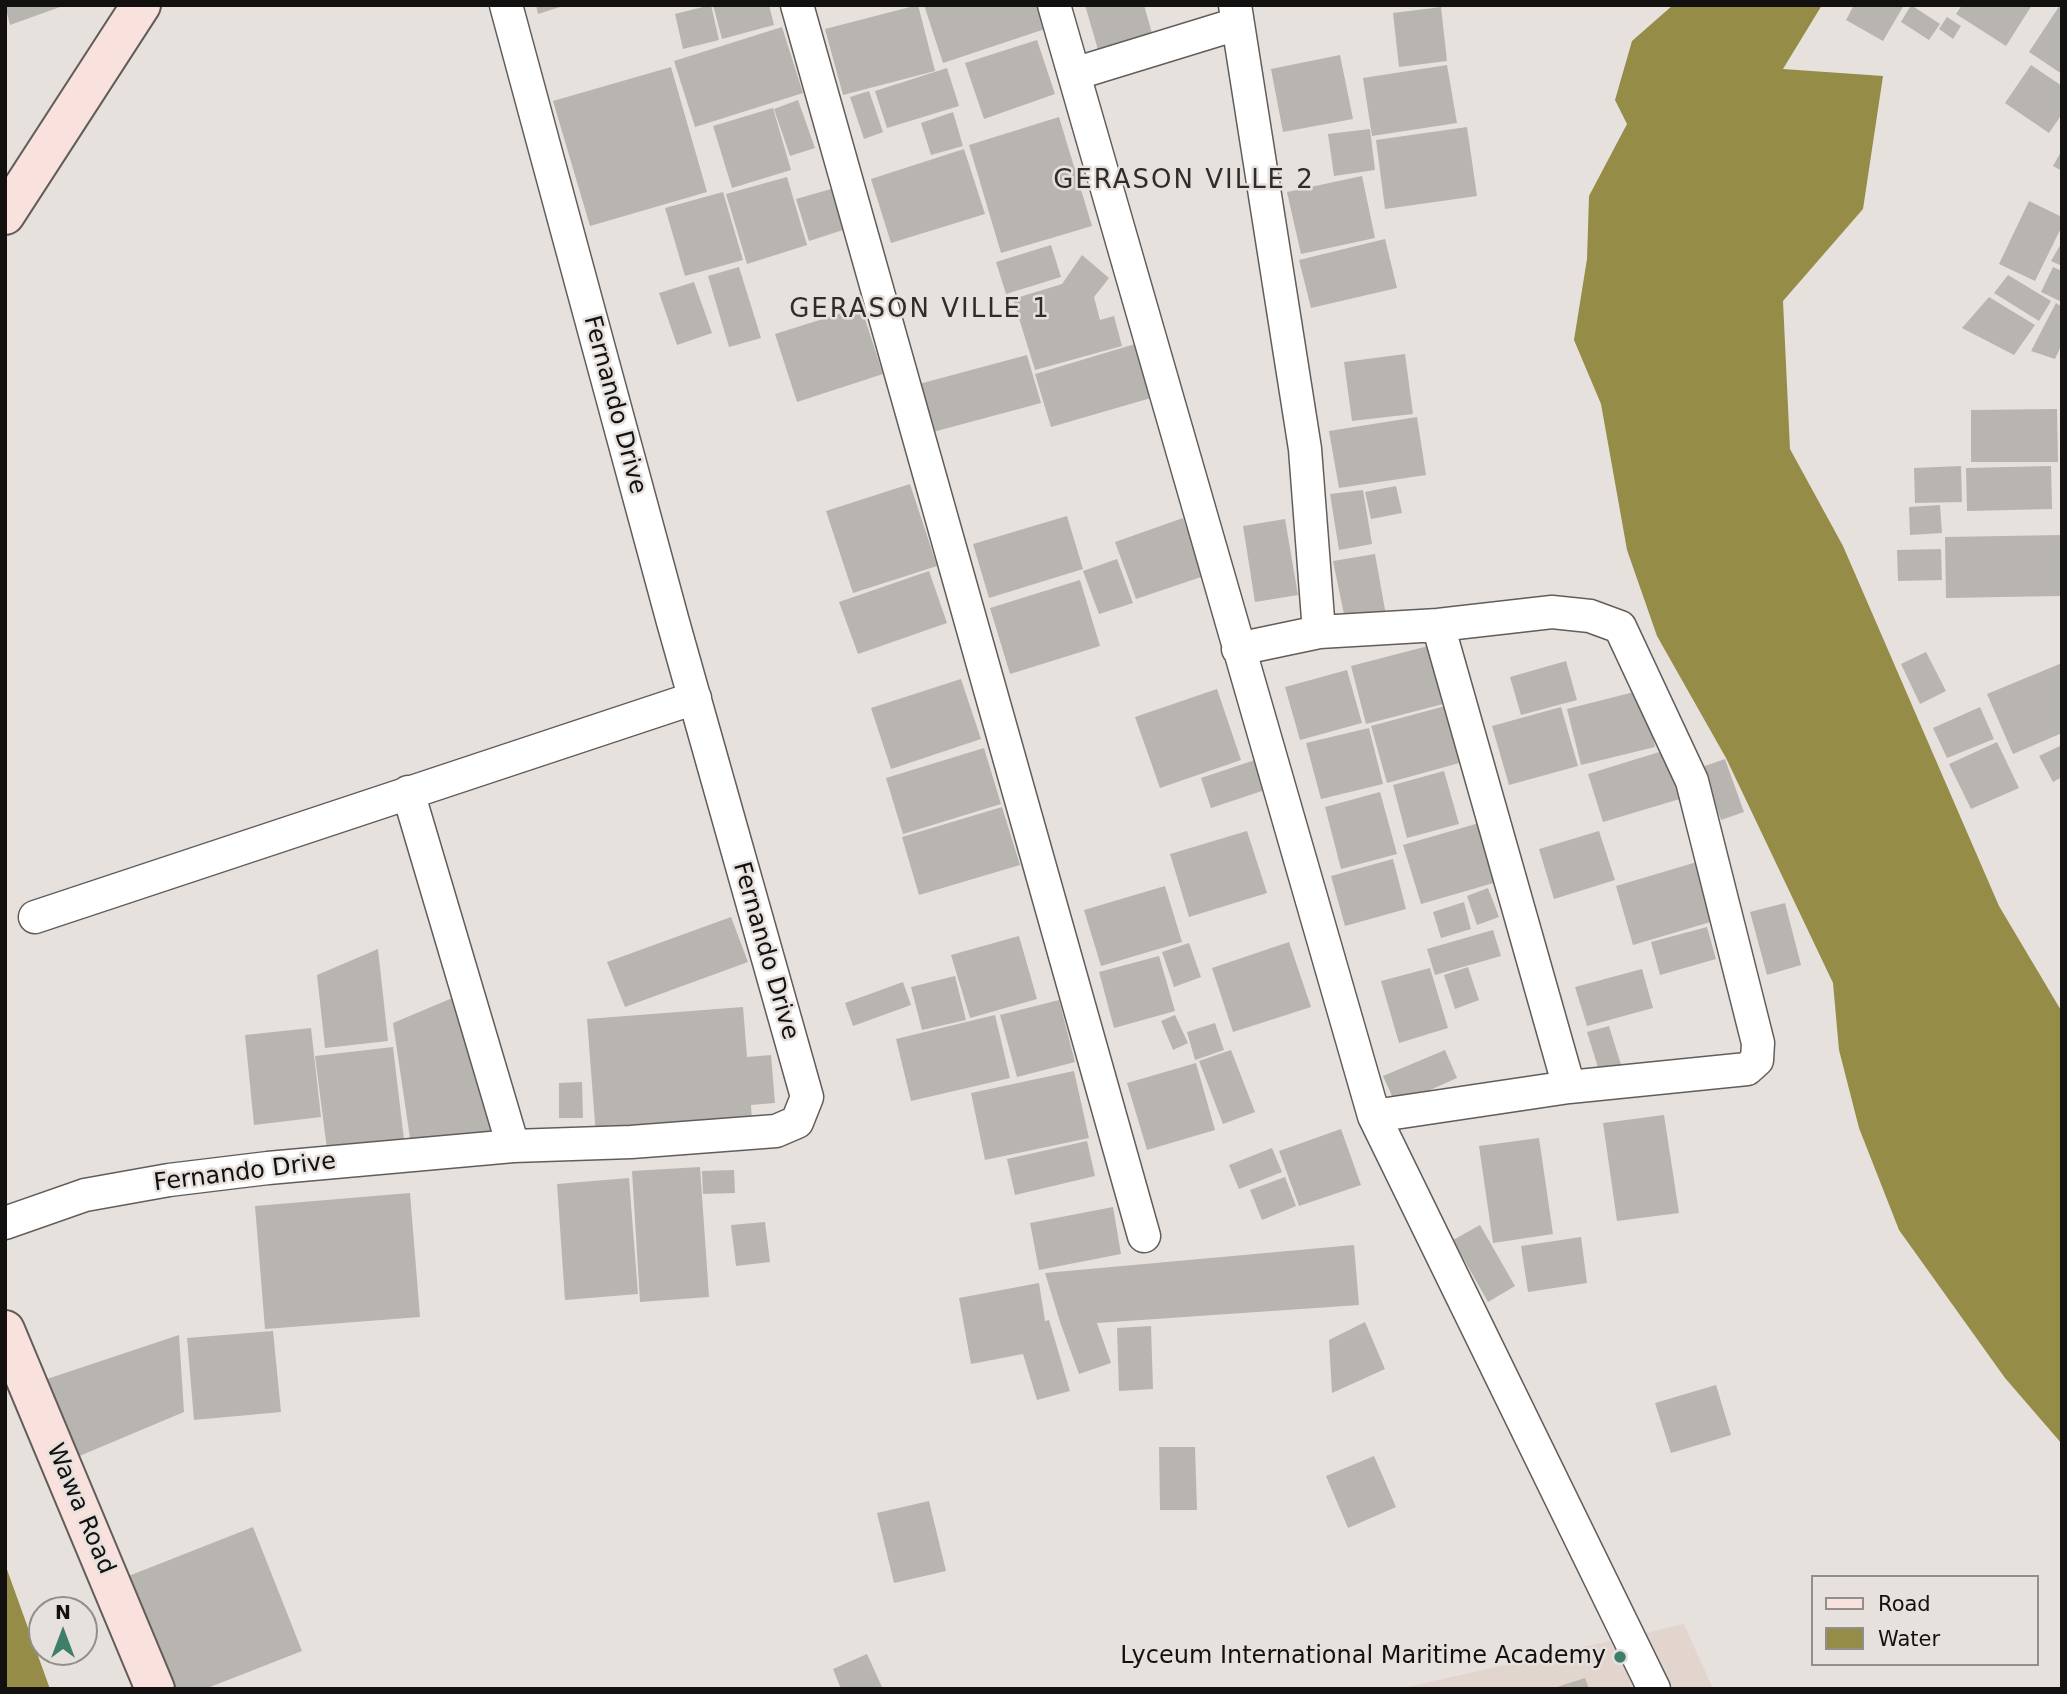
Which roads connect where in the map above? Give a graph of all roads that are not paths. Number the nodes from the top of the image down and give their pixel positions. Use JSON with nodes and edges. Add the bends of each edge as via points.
{"nodes":[{"id":1,"x":141,"y":5,"type":"edge"},
{"id":2,"x":506,"y":5,"type":"edge"},
{"id":3,"x":797,"y":5,"type":"edge"},
{"id":4,"x":1054,"y":5,"type":"edge"},
{"id":5,"x":1236,"y":15,"type":"edge"},
{"id":6,"x":1074,"y":74,"type":"junction"},
{"id":7,"x":5,"y":215,"type":"edge"},
{"id":8,"x":1438,"y":625,"type":"junction"},
{"id":9,"x":1319,"y":632,"type":"junction"},
{"id":10,"x":1238,"y":649,"type":"junction"},
{"id":11,"x":695,"y":698,"type":"junction"},
{"id":12,"x":408,"y":792,"type":"junction"},
{"id":13,"x":35,"y":917,"type":"dead end"},
{"id":14,"x":1569,"y":1087,"type":"junction"},
{"id":15,"x":1374,"y":1116,"type":"junction"},
{"id":16,"x":513,"y":1146,"type":"junction"},
{"id":17,"x":5,"y":1223,"type":"edge"},
{"id":18,"x":1144,"y":1236,"type":"dead end"},
{"id":19,"x":5,"y":1330,"type":"edge"},
{"id":20,"x":13,"y":1370,"type":"edge"},
{"id":21,"x":155,"y":1689,"type":"edge"},
{"id":22,"x":1654,"y":1689,"type":"edge"}],
"edges":[{"from":1,"to":7,"type":"street"},
{"from":2,"to":11,"type":"street","name":"Fernando Drive"},
{"from":3,"to":18,"type":"street"},
{"from":4,"to":6,"type":"street"},
{"from":5,"to":6,"type":"street"},
{"from":5,"to":9,"type":"street","via":[[1305,449]]},
{"from":6,"to":10,"type":"street"},
{"from":8,"to":9,"type":"street"},
{"from":8,"to":14,"type":"street"},
{"from":8,"to":14,"type":"street","via":[[1552,612],[1590,616],[1620,627],[1692,781],[1758,1043],[1757,1060],[1748,1069]]},
{"from":9,"to":10,"type":"street"},
{"from":10,"to":15,"type":"street"},
{"from":11,"to":12,"type":"street"},
{"from":11,"to":16,"type":"street","name":"Fernando Drive","via":[[807,1097],[797,1122],[776,1131]]},
{"from":12,"to":13,"type":"street"},
{"from":12,"to":16,"type":"street"},
{"from":14,"to":15,"type":"street"},
{"from":15,"to":22,"type":"street"},
{"from":16,"to":17,"type":"street","name":"Fernando Drive","via":[[169,1180],[85,1195]]},
{"from":19,"to":20,"type":"street","name":"Wawa Road"},
{"from":20,"to":21,"type":"street","name":"Wawa Road"}]}
